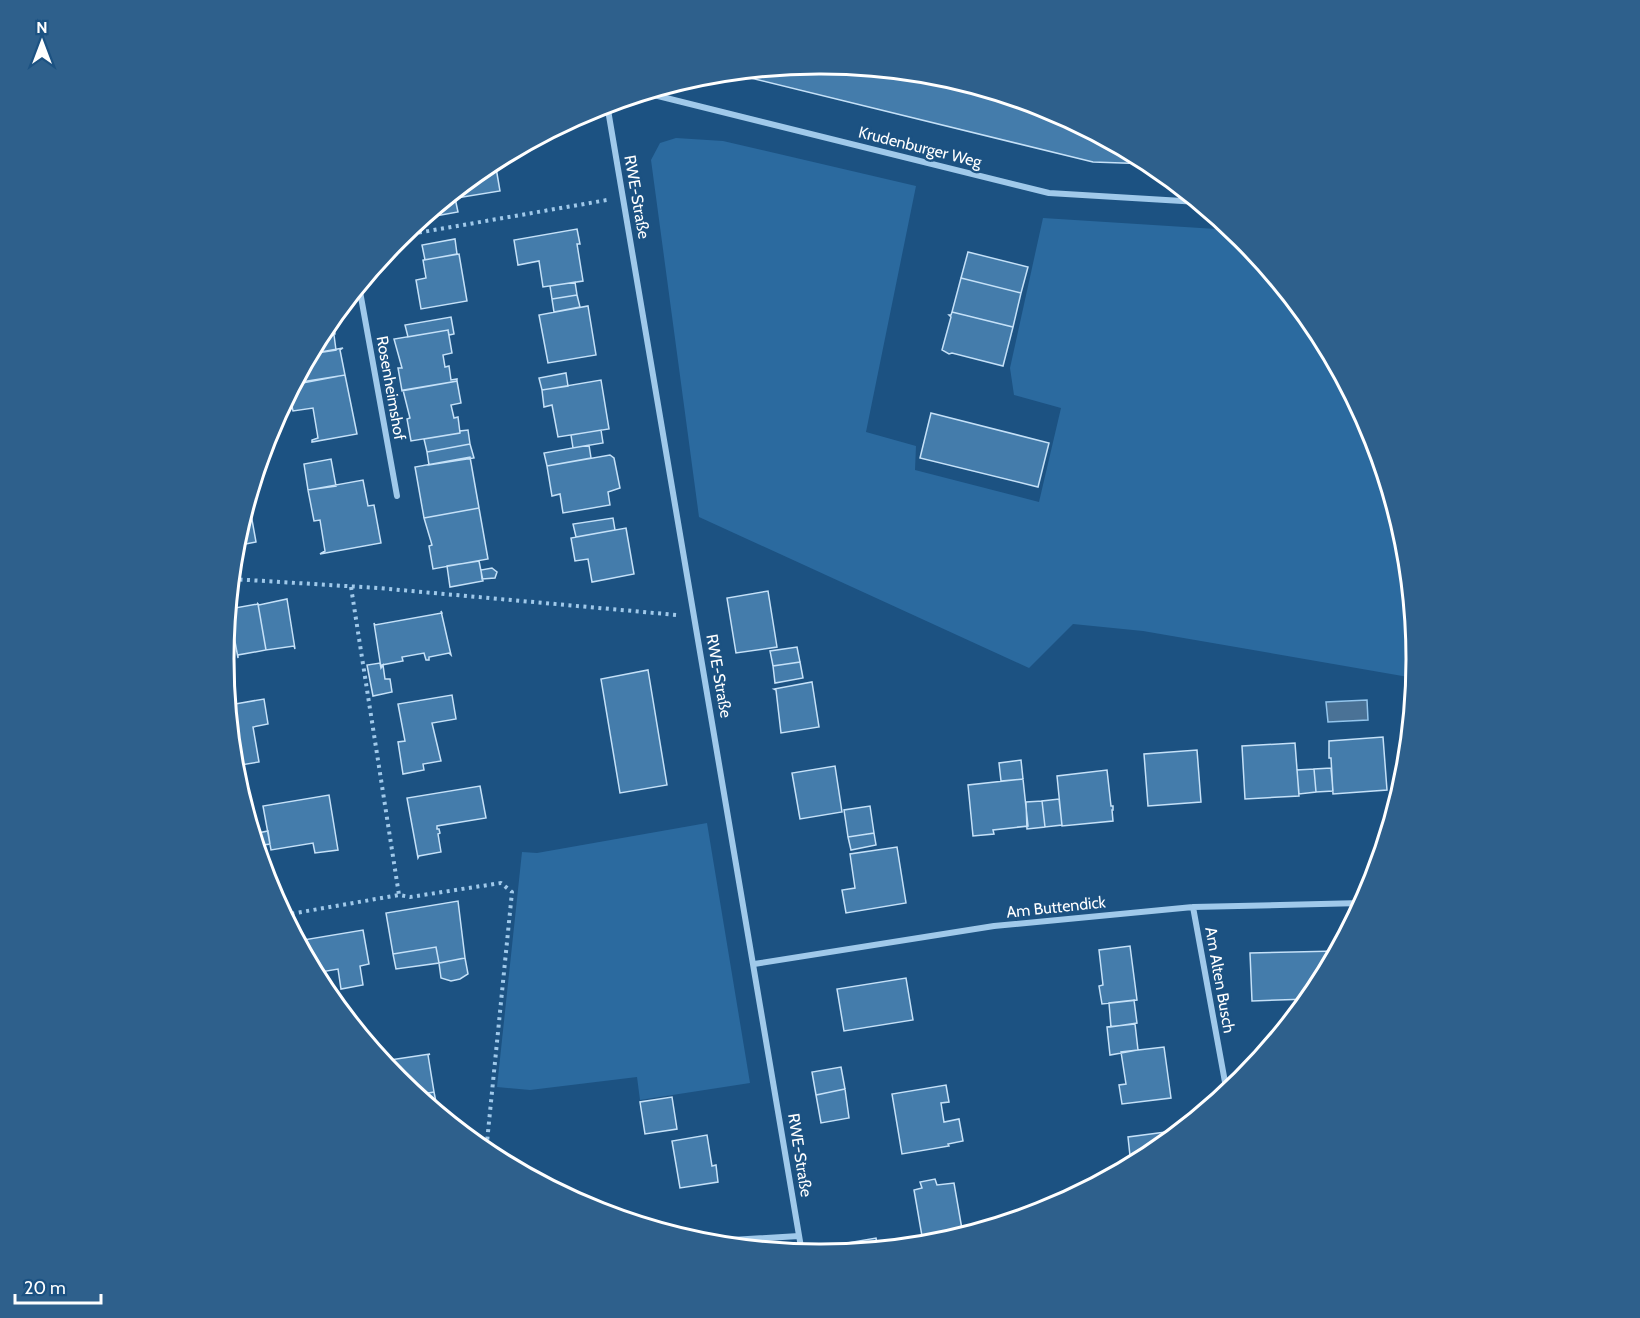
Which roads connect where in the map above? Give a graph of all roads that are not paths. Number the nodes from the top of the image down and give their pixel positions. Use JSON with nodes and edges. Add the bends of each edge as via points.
{"nodes":[{"id":1,"x":659,"y":96,"type":"edge"},
{"id":2,"x":609,"y":113,"type":"edge"},
{"id":3,"x":1185,"y":201,"type":"edge"},
{"id":4,"x":361,"y":296,"type":"edge"},
{"id":5,"x":397,"y":496,"type":"dead end"},
{"id":6,"x":1352,"y":903,"type":"edge"},
{"id":7,"x":1193,"y":907,"type":"junction"},
{"id":8,"x":754,"y":964,"type":"junction"},
{"id":9,"x":1225,"y":1081,"type":"edge"},
{"id":10,"x":799,"y":1236,"type":"junction"},
{"id":11,"x":746,"y":1239,"type":"edge"},
{"id":12,"x":800,"y":1243,"type":"edge"}],
"edges":[{"from":1,"to":3,"type":"street","name":"Krudenburger Weg","via":[[1049,193]]},
{"from":2,"to":8,"type":"street","name":"RWE-Straße"},
{"from":4,"to":5,"type":"street","name":"Rosenheimshof"},
{"from":6,"to":7,"type":"street","name":"Am Buttendick"},
{"from":7,"to":8,"type":"street","name":"Am Buttendick","via":[[994,927]]},
{"from":7,"to":9,"type":"street","name":"Am Alten Busch"},
{"from":8,"to":10,"type":"street","name":"RWE-Straße"},
{"from":10,"to":11,"type":"street"},
{"from":10,"to":12,"type":"street","name":"RWE-Straße"}]}
